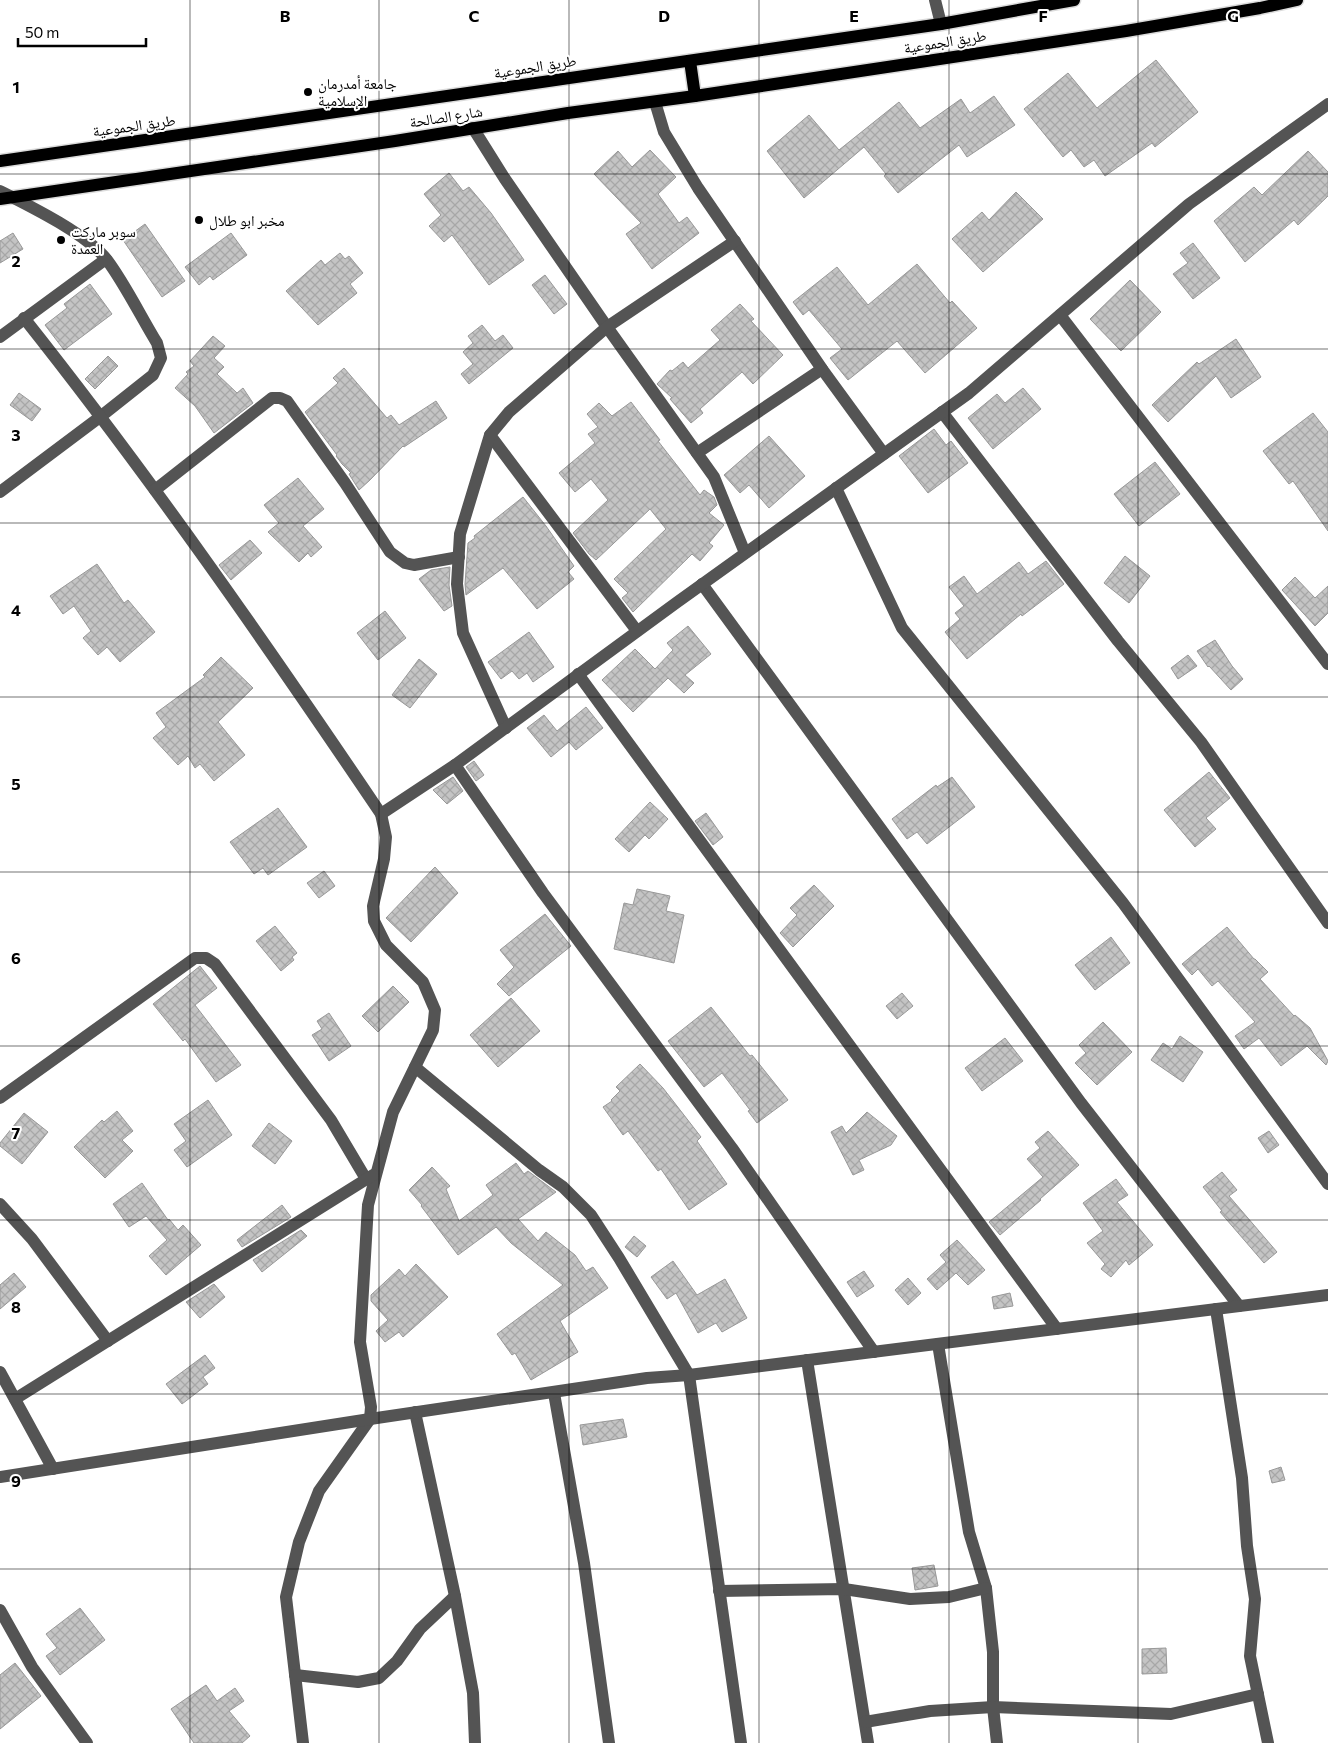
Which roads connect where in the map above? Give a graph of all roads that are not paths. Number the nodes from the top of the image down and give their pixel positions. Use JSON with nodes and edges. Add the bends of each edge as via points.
{"nodes":[{"id":1,"x":935,"y":0,"type":"edge"},
{"id":2,"x":1074,"y":0,"type":"edge"},
{"id":3,"x":1296,"y":0,"type":"edge"},
{"id":4,"x":941,"y":24,"type":"junction"},
{"id":5,"x":690,"y":61,"type":"junction"},
{"id":6,"x":695,"y":96,"type":"junction"},
{"id":7,"x":654,"y":102,"type":"junction"},
{"id":8,"x":1328,"y":104,"type":"edge"},
{"id":9,"x":568,"y":113,"type":"joint"},
{"id":10,"x":473,"y":128,"type":"junction"},
{"id":11,"x":0,"y":161,"type":"edge"},
{"id":12,"x":4,"y":196,"type":"edge"},
{"id":13,"x":735,"y":241,"type":"junction"},
{"id":14,"x":106,"y":259,"type":"junction"},
{"id":15,"x":1060,"y":314,"type":"junction"},
{"id":16,"x":24,"y":318,"type":"junction"},
{"id":17,"x":607,"y":328,"type":"junction"},
{"id":18,"x":0,"y":337,"type":"edge"},
{"id":19,"x":822,"y":369,"type":"junction"},
{"id":20,"x":942,"y":412,"type":"junction"},
{"id":21,"x":100,"y":418,"type":"junction"},
{"id":22,"x":490,"y":435,"type":"junction"},
{"id":23,"x":697,"y":453,"type":"junction"},
{"id":24,"x":884,"y":454,"type":"junction"},
{"id":25,"x":836,"y":488,"type":"junction"},
{"id":26,"x":155,"y":490,"type":"junction"},
{"id":27,"x":0,"y":492,"type":"edge"},
{"id":28,"x":745,"y":553,"type":"junction"},
{"id":29,"x":459,"y":557,"type":"junction"},
{"id":30,"x":702,"y":584,"type":"junction"},
{"id":31,"x":637,"y":631,"type":"junction"},
{"id":32,"x":1328,"y":664,"type":"edge"},
{"id":33,"x":578,"y":674,"type":"junction"},
{"id":34,"x":506,"y":728,"type":"junction"},
{"id":35,"x":455,"y":765,"type":"junction"},
{"id":36,"x":381,"y":814,"type":"junction"},
{"id":37,"x":1328,"y":923,"type":"edge"},
{"id":38,"x":415,"y":1067,"type":"junction"},
{"id":39,"x":0,"y":1098,"type":"edge"},
{"id":40,"x":372,"y":1176,"type":"junction"},
{"id":41,"x":1328,"y":1184,"type":"edge"},
{"id":42,"x":0,"y":1204,"type":"edge"},
{"id":43,"x":1328,"y":1295,"type":"edge"},
{"id":44,"x":1239,"y":1306,"type":"junction"},
{"id":45,"x":1216,"y":1309,"type":"junction"},
{"id":46,"x":1056,"y":1329,"type":"junction"},
{"id":47,"x":108,"y":1342,"type":"junction"},
{"id":48,"x":938,"y":1344,"type":"junction"},
{"id":49,"x":874,"y":1352,"type":"junction"},
{"id":50,"x":807,"y":1360,"type":"junction"},
{"id":51,"x":0,"y":1372,"type":"edge"},
{"id":52,"x":690,"y":1375,"type":"junction"},
{"id":53,"x":554,"y":1393,"type":"junction"},
{"id":54,"x":15,"y":1399,"type":"junction"},
{"id":55,"x":415,"y":1412,"type":"junction"},
{"id":56,"x":370,"y":1419,"type":"junction"},
{"id":57,"x":53,"y":1469,"type":"junction"},
{"id":58,"x":0,"y":1477,"type":"edge"},
{"id":59,"x":986,"y":1588,"type":"junction"},
{"id":60,"x":844,"y":1589,"type":"junction"},
{"id":61,"x":720,"y":1591,"type":"junction"},
{"id":62,"x":455,"y":1596,"type":"junction"},
{"id":63,"x":0,"y":1610,"type":"edge"},
{"id":64,"x":295,"y":1676,"type":"junction"},
{"id":65,"x":1258,"y":1694,"type":"junction"},
{"id":66,"x":993,"y":1707,"type":"junction"},
{"id":67,"x":865,"y":1722,"type":"junction"},
{"id":68,"x":87,"y":1743,"type":"edge"},
{"id":69,"x":303,"y":1743,"type":"edge"},
{"id":70,"x":475,"y":1743,"type":"edge"},
{"id":71,"x":609,"y":1743,"type":"edge"},
{"id":72,"x":741,"y":1743,"type":"edge"},
{"id":73,"x":868,"y":1743,"type":"edge"},
{"id":74,"x":997,"y":1743,"type":"edge"},
{"id":75,"x":1268,"y":1743,"type":"edge"}],
"edges":[{"from":1,"to":4,"type":"street"},
{"from":2,"to":4,"type":"main road","name":"طريق الجموعية"},
{"from":3,"to":6,"type":"main road","name":"طريق الجموعية","via":[[1126,31]]},
{"from":4,"to":5,"type":"main road","name":"طريق الجموعية"},
{"from":5,"to":6,"type":"main road"},
{"from":5,"to":11,"type":"main road","name":"طريق الجموعية"},
{"from":6,"to":7,"type":"main road","name":"طريق الجموعية"},
{"from":7,"to":9,"type":"main road","name":"طريق الجموعية"},
{"from":7,"to":13,"type":"street","via":[[664,132]]},
{"from":8,"to":15,"type":"street","via":[[1189,204]]},
{"from":9,"to":10,"type":"main road","name":"شارع الصالحة"},
{"from":10,"to":12,"type":"main road","name":"شارع الصالحة"},
{"from":10,"to":17,"type":"street"},
{"from":12,"to":14,"type":"street","via":[[63,226]]},
{"from":13,"to":17,"type":"street"},
{"from":13,"to":19,"type":"street"},
{"from":14,"to":16,"type":"street"},
{"from":14,"to":21,"type":"street","via":[[157,343],[161,358],[153,375]]},
{"from":15,"to":20,"type":"street","via":[[969,393]]},
{"from":15,"to":32,"type":"street"},
{"from":16,"to":18,"type":"street"},
{"from":16,"to":21,"type":"street"},
{"from":17,"to":22,"type":"street","via":[[509,412]]},
{"from":17,"to":23,"type":"street"},
{"from":19,"to":23,"type":"street"},
{"from":19,"to":24,"type":"street"},
{"from":20,"to":24,"type":"street"},
{"from":20,"to":37,"type":"street","via":[[1118,641],[1201,742]]},
{"from":21,"to":26,"type":"street"},
{"from":21,"to":27,"type":"street"},
{"from":22,"to":29,"type":"street","via":[[460,534]]},
{"from":22,"to":31,"type":"street"},
{"from":23,"to":28,"type":"street","via":[[714,477]]},
{"from":24,"to":25,"type":"street"},
{"from":25,"to":28,"type":"street"},
{"from":25,"to":41,"type":"street","via":[[902,628],[1123,903]]},
{"from":26,"to":29,"type":"street","via":[[272,398],[280,398],[287,401],[345,482],[390,552],[414,565]]},
{"from":26,"to":36,"type":"street","via":[[274,655]]},
{"from":28,"to":30,"type":"street"},
{"from":29,"to":34,"type":"street","via":[[457,584],[464,633]]},
{"from":30,"to":31,"type":"street"},
{"from":30,"to":44,"type":"street","via":[[1081,1103]]},
{"from":31,"to":33,"type":"street"},
{"from":33,"to":34,"type":"street"},
{"from":33,"to":46,"type":"street"},
{"from":34,"to":35,"type":"street"},
{"from":35,"to":36,"type":"street"},
{"from":35,"to":49,"type":"street","via":[[543,893],[732,1148]]},
{"from":36,"to":38,"type":"street","via":[[386,837],[373,906],[374,921],[386,945],[423,982],[435,1010],[432,1030]]},
{"from":38,"to":40,"type":"street","via":[[394,1112]]},
{"from":38,"to":52,"type":"street","via":[[563,1188],[591,1215]]},
{"from":39,"to":40,"type":"street","via":[[195,958],[206,958],[215,964]]},
{"from":40,"to":47,"type":"street"},
{"from":40,"to":56,"type":"street","via":[[360,1342],[371,1407]]},
{"from":42,"to":47,"type":"street","via":[[32,1239]]},
{"from":43,"to":44,"type":"street"},
{"from":44,"to":45,"type":"street"},
{"from":45,"to":46,"type":"street"},
{"from":45,"to":65,"type":"street","via":[[1242,1478],[1255,1599],[1250,1656]]},
{"from":46,"to":48,"type":"street"},
{"from":47,"to":54,"type":"street"},
{"from":48,"to":49,"type":"street"},
{"from":48,"to":59,"type":"street","via":[[969,1532]]},
{"from":49,"to":50,"type":"street"},
{"from":50,"to":52,"type":"street"},
{"from":50,"to":60,"type":"street"},
{"from":51,"to":54,"type":"street"},
{"from":52,"to":53,"type":"street","via":[[647,1378]]},
{"from":52,"to":61,"type":"street"},
{"from":53,"to":55,"type":"street"},
{"from":53,"to":71,"type":"street","via":[[584,1563]]},
{"from":54,"to":57,"type":"street"},
{"from":55,"to":56,"type":"street"},
{"from":55,"to":62,"type":"street"},
{"from":56,"to":57,"type":"street"},
{"from":56,"to":64,"type":"street","via":[[319,1491],[299,1542],[286,1597]]},
{"from":57,"to":58,"type":"street"},
{"from":59,"to":60,"type":"street","via":[[949,1597],[910,1599]]},
{"from":59,"to":66,"type":"street","via":[[993,1652]]},
{"from":60,"to":61,"type":"street"},
{"from":60,"to":67,"type":"street"},
{"from":61,"to":72,"type":"street"},
{"from":62,"to":64,"type":"street","via":[[420,1629],[397,1662],[379,1678],[358,1682]]},
{"from":62,"to":70,"type":"street","via":[[473,1693]]},
{"from":63,"to":68,"type":"street","via":[[32,1667]]},
{"from":64,"to":69,"type":"street"},
{"from":65,"to":66,"type":"street","via":[[1171,1714]]},
{"from":65,"to":75,"type":"street"},
{"from":66,"to":67,"type":"street"},
{"from":66,"to":74,"type":"street"},
{"from":67,"to":73,"type":"street"}]}
